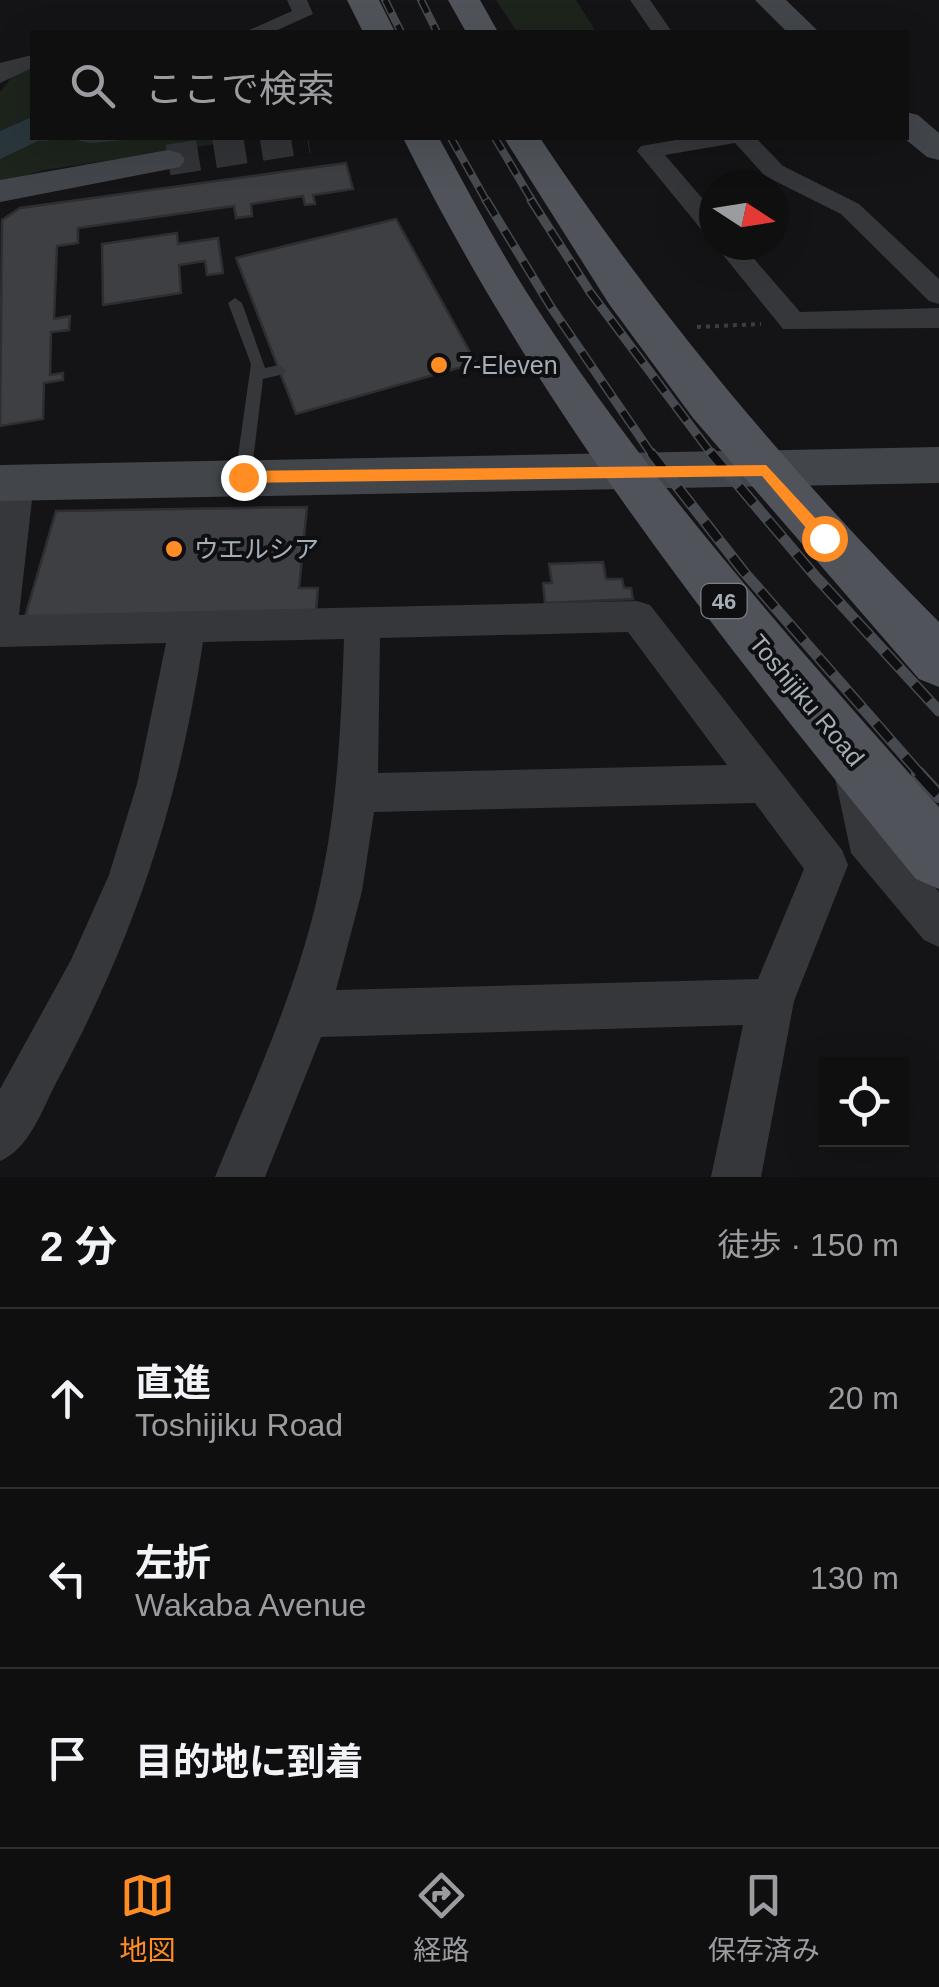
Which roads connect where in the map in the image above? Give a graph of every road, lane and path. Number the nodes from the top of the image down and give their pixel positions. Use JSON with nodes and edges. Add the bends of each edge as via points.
{"nodes":[{"id":1,"x":297,"y":0,"type":"edge"},
{"id":2,"x":340,"y":0,"type":"edge"},
{"id":3,"x":362,"y":0,"type":"edge"},
{"id":4,"x":442,"y":0,"type":"edge"},
{"id":5,"x":464,"y":0,"type":"edge"},
{"id":6,"x":640,"y":0,"type":"edge"},
{"id":7,"x":768,"y":0,"type":"edge"},
{"id":8,"x":259,"y":30,"type":"edge"},
{"id":9,"x":354,"y":30,"type":"edge"},
{"id":10,"x":378,"y":30,"type":"edge"},
{"id":11,"x":458,"y":30,"type":"edge"},
{"id":12,"x":481,"y":30,"type":"edge"},
{"id":13,"x":661,"y":30,"type":"edge"},
{"id":14,"x":802,"y":30,"type":"edge"},
{"id":15,"x":30,"y":62,"type":"edge"},
{"id":16,"x":2,"y":70,"type":"edge"},
{"id":17,"x":909,"y":125,"type":"edge"},
{"id":18,"x":408,"y":140,"type":"edge"},
{"id":19,"x":422,"y":140,"type":"edge"},
{"id":20,"x":523,"y":140,"type":"edge"},
{"id":21,"x":715,"y":140,"type":"edge"},
{"id":22,"x":745,"y":140,"type":"edge"},
{"id":23,"x":939,"y":150,"type":"edge"},
{"id":24,"x":168,"y":160,"type":"tunnel mouth"},
{"id":25,"x":0,"y":191,"type":"edge"},
{"id":26,"x":699,"y":210,"type":"edge"},
{"id":27,"x":474,"y":246,"type":"junction"},
{"id":28,"x":741,"y":260,"type":"edge"},
{"id":29,"x":939,"y":295,"type":"edge"},
{"id":30,"x":257,"y":313,"type":"dead end"},
{"id":31,"x":939,"y":318,"type":"edge"},
{"id":32,"x":794,"y":322,"type":"junction"},
{"id":33,"x":691,"y":327,"type":"dead end"},
{"id":34,"x":279,"y":370,"type":"dead end"},
{"id":35,"x":256,"y":376,"type":"junction"},
{"id":36,"x":939,"y":465,"type":"edge"},
{"id":37,"x":624,"y":470,"type":"junction"},
{"id":38,"x":766,"y":470,"type":"junction"},
{"id":39,"x":243,"y":477,"type":"junction"},
{"id":40,"x":9,"y":482,"type":"edge"},
{"id":41,"x":0,"y":623,"type":"edge"},
{"id":42,"x":362,"y":624,"type":"junction"},
{"id":43,"x":188,"y":628,"type":"junction"},
{"id":44,"x":0,"y":632,"type":"edge"},
{"id":45,"x":939,"y":661,"type":"edge"},
{"id":46,"x":849,"y":751,"type":"junction"},
{"id":47,"x":766,"y":783,"type":"junction"},
{"id":48,"x":356,"y":794,"type":"junction"},
{"id":49,"x":939,"y":856,"type":"edge"},
{"id":50,"x":939,"y":925,"type":"edge"},
{"id":51,"x":771,"y":1001,"type":"junction"},
{"id":52,"x":306,"y":1014,"type":"junction"},
{"id":53,"x":0,"y":1136,"type":"edge"},
{"id":54,"x":240,"y":1177,"type":"edge"},
{"id":55,"x":736,"y":1177,"type":"edge"}],
"edges":[{"from":1,"to":8,"type":"street","via":[[303,14]]},
{"from":2,"to":9,"type":"main road"},
{"from":3,"to":10,"type":"main road"},
{"from":4,"to":11,"type":"main road"},
{"from":5,"to":12,"type":"main road"},
{"from":6,"to":13,"type":"street"},
{"from":7,"to":14,"type":"street"},
{"from":15,"to":16,"type":"street"},
{"from":17,"to":23,"type":"street"},
{"from":18,"to":27,"type":"main road","number":"46"},
{"from":19,"to":27,"type":"main road","name":"Toshijiku Road","number":"46"},
{"from":20,"to":38,"type":"main road","via":[[641,318]]},
{"from":21,"to":26,"type":"street","via":[[649,151]]},
{"from":22,"to":29,"type":"street","via":[[774,170],[850,209]]},
{"from":24,"to":25,"type":"street"},
{"from":27,"to":37,"type":"main road","name":"Toshijiku Road","number":"46"},
{"from":28,"to":32,"type":"street"},
{"from":30,"to":35,"type":"lane","via":[[237,310],[258,364]]},
{"from":31,"to":32,"type":"street"},
{"from":32,"to":33,"type":"path"},
{"from":34,"to":35,"type":"lane"},
{"from":35,"to":39,"type":"lane"},
{"from":36,"to":38,"type":"street"},
{"from":37,"to":38,"type":"street"},
{"from":37,"to":39,"type":"street"},
{"from":37,"to":46,"type":"main road","name":"Toshijiku Road","number":"46"},
{"from":38,"to":45,"type":"main road"},
{"from":39,"to":40,"type":"street"},
{"from":40,"to":41,"type":"street"},
{"from":42,"to":43,"type":"street"},
{"from":42,"to":47,"type":"street","via":[[636,616]]},
{"from":42,"to":48,"type":"street"},
{"from":43,"to":44,"type":"street"},
{"from":43,"to":53,"type":"street","via":[[172,720],[130,876],[89,973]]},
{"from":46,"to":49,"type":"main road","name":"Toshijiku Road","number":"46"},
{"from":46,"to":50,"type":"street","via":[[866,838]]},
{"from":47,"to":48,"type":"street"},
{"from":47,"to":51,"type":"street","via":[[827,865]]},
{"from":48,"to":52,"type":"street"},
{"from":51,"to":52,"type":"street"},
{"from":51,"to":55,"type":"street"},
{"from":52,"to":54,"type":"street"}]}
